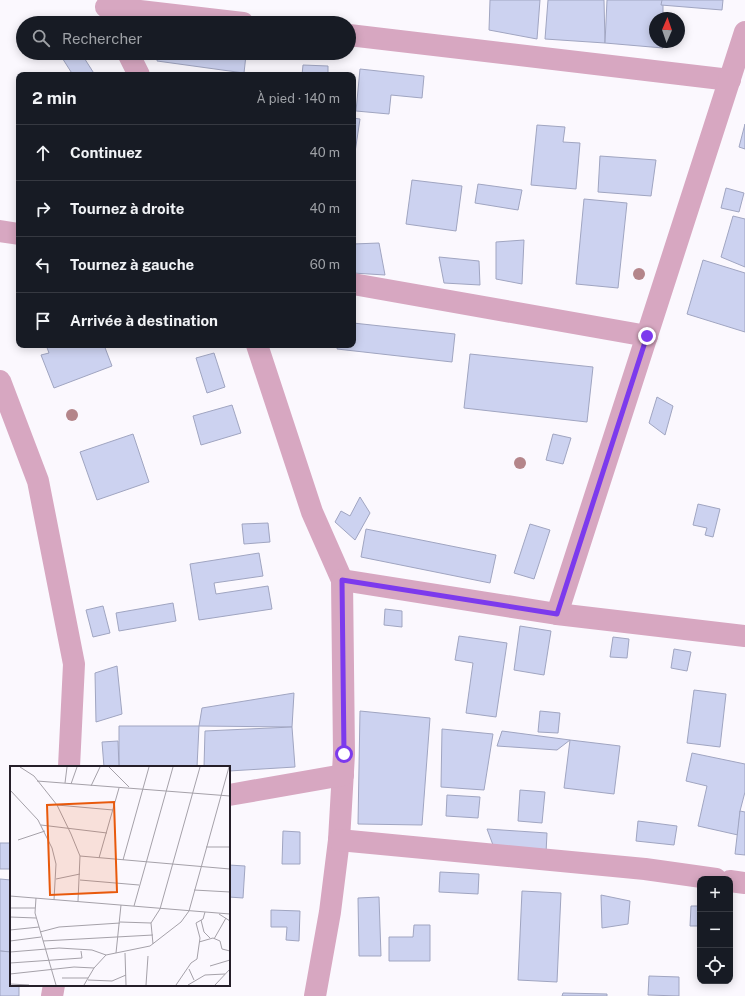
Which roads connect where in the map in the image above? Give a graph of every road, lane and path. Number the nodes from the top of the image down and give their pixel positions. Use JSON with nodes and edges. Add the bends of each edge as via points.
{"nodes":[{"id":1,"x":106,"y":10,"type":"edge"},
{"id":2,"x":169,"y":16,"type":"edge"},
{"id":3,"x":745,"y":32,"type":"edge"},
{"id":4,"x":356,"y":36,"type":"edge"},
{"id":5,"x":132,"y":60,"type":"edge"},
{"id":6,"x":138,"y":72,"type":"edge"},
{"id":7,"x":730,"y":80,"type":"junction"},
{"id":8,"x":0,"y":231,"type":"edge"},
{"id":9,"x":16,"y":234,"type":"edge"},
{"id":10,"x":356,"y":285,"type":"edge"},
{"id":11,"x":647,"y":336,"type":"junction"},
{"id":12,"x":258,"y":348,"type":"edge"},
{"id":13,"x":0,"y":381,"type":"edge"},
{"id":14,"x":342,"y":580,"type":"junction"},
{"id":15,"x":557,"y":614,"type":"junction"},
{"id":16,"x":745,"y":636,"type":"edge"},
{"id":17,"x":69,"y":766,"type":"edge"},
{"id":18,"x":343,"y":775,"type":"junction"},
{"id":19,"x":230,"y":795,"type":"edge"},
{"id":20,"x":339,"y":840,"type":"junction"},
{"id":21,"x":697,"y":876,"type":"edge"},
{"id":22,"x":733,"y":881,"type":"edge"},
{"id":23,"x":745,"y":883,"type":"edge"},
{"id":24,"x":54,"y":986,"type":"edge"},
{"id":25,"x":52,"y":996,"type":"edge"},
{"id":26,"x":315,"y":996,"type":"edge"}],
"edges":[{"from":1,"to":2,"type":"street"},
{"from":3,"to":7,"type":"street"},
{"from":4,"to":7,"type":"street"},
{"from":5,"to":6,"type":"street"},
{"from":7,"to":11,"type":"street"},
{"from":8,"to":9,"type":"street"},
{"from":10,"to":11,"type":"street"},
{"from":11,"to":15,"type":"street"},
{"from":12,"to":14,"type":"street","via":[[312,512]]},
{"from":13,"to":17,"type":"street","via":[[38,481],[74,664]]},
{"from":14,"to":15,"type":"street"},
{"from":14,"to":18,"type":"street"},
{"from":15,"to":16,"type":"street"},
{"from":18,"to":19,"type":"street"},
{"from":18,"to":20,"type":"street"},
{"from":20,"to":21,"type":"street","via":[[645,869]]},
{"from":20,"to":26,"type":"street","via":[[330,912]]},
{"from":22,"to":23,"type":"street"},
{"from":24,"to":25,"type":"street"}]}
